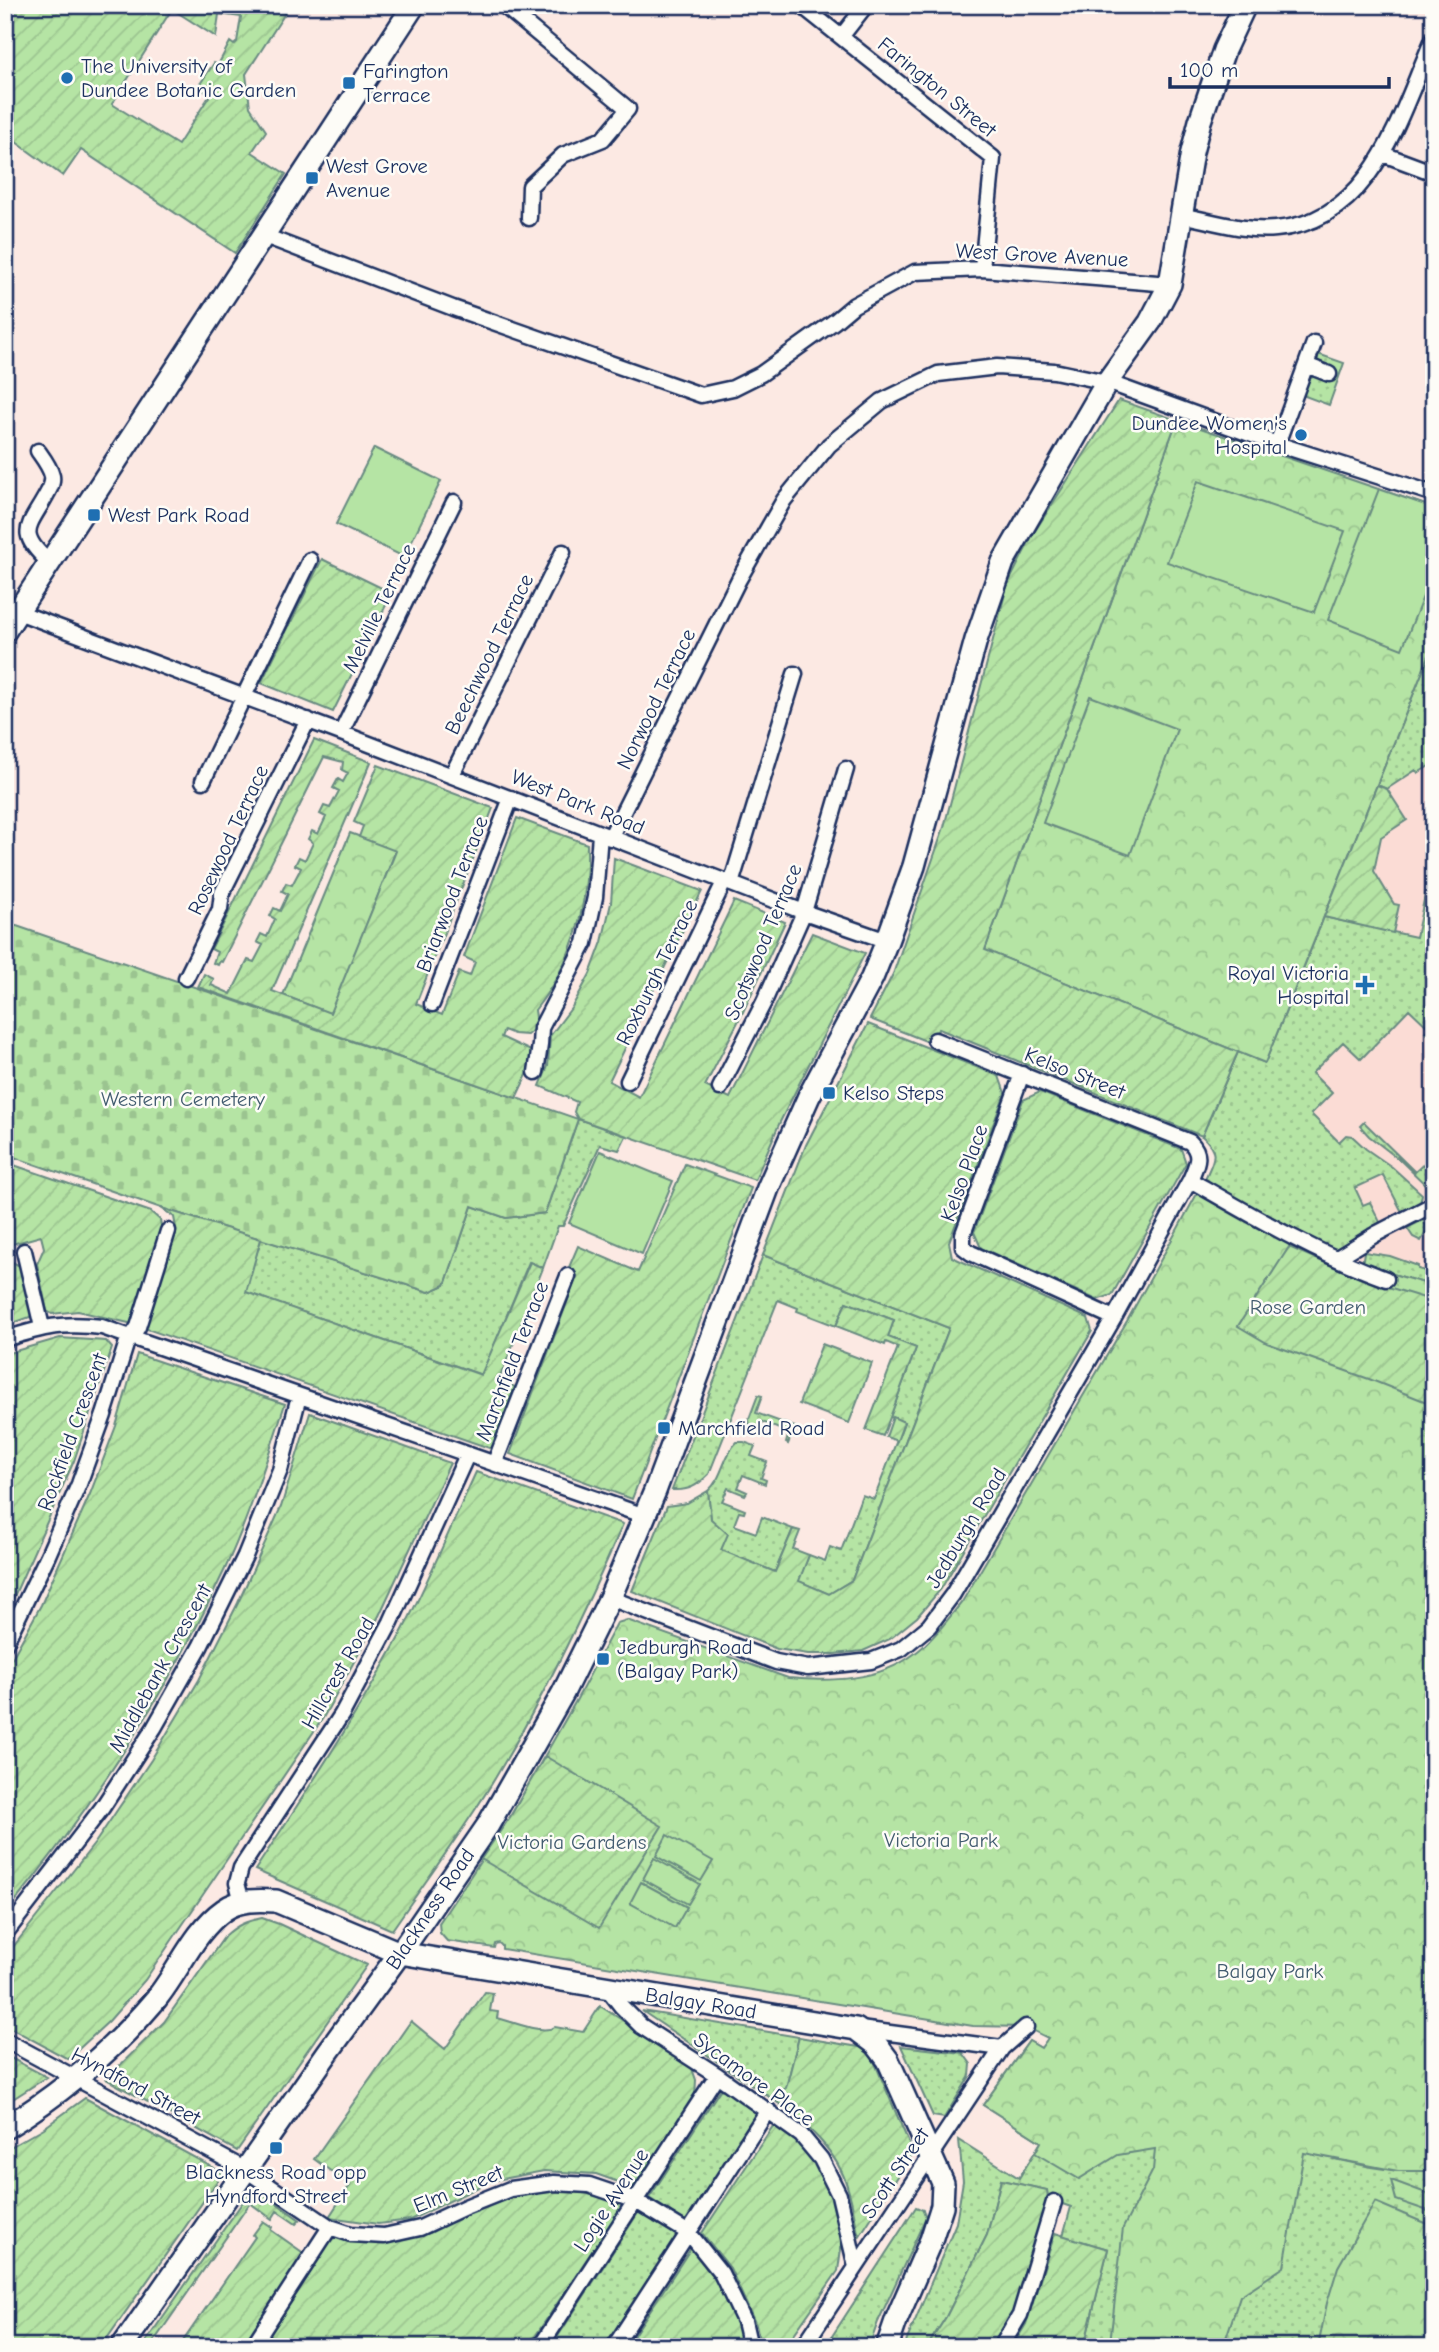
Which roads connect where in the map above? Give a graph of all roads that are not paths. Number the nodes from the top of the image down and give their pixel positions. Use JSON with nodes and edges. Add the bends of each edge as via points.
{"nodes":[{"id":1,"x":414,"y":5,"type":"edge"},
{"id":2,"x":503,"y":5,"type":"edge"},
{"id":3,"x":801,"y":5,"type":"edge"},
{"id":4,"x":866,"y":5,"type":"edge"},
{"id":5,"x":1245,"y":5,"type":"edge"},
{"id":6,"x":841,"y":37,"type":"junction"},
{"id":7,"x":1434,"y":37,"type":"edge"},
{"id":8,"x":1383,"y":154,"type":"junction"},
{"id":9,"x":1434,"y":173,"type":"edge"},
{"id":10,"x":1181,"y":215,"type":"junction"},
{"id":11,"x":529,"y":218,"type":"dead end"},
{"id":12,"x":262,"y":235,"type":"junction"},
{"id":13,"x":982,"y":269,"type":"junction"},
{"id":14,"x":1170,"y":284,"type":"junction"},
{"id":15,"x":1314,"y":343,"type":"dead end"},
{"id":16,"x":1306,"y":365,"type":"junction"},
{"id":17,"x":1329,"y":374,"type":"dead end"},
{"id":18,"x":1107,"y":382,"type":"junction"},
{"id":19,"x":1277,"y":444,"type":"junction"},
{"id":20,"x":38,"y":451,"type":"dead end"},
{"id":21,"x":1434,"y":494,"type":"edge"},
{"id":22,"x":454,"y":502,"type":"dead end"},
{"id":23,"x":563,"y":552,"type":"dead end"},
{"id":24,"x":310,"y":560,"type":"dead end"},
{"id":25,"x":49,"y":565,"type":"junction"},
{"id":26,"x":18,"y":611,"type":"junction"},
{"id":27,"x":5,"y":631,"type":"edge"},
{"id":28,"x":795,"y":674,"type":"dead end"},
{"id":29,"x":243,"y":696,"type":"junction"},
{"id":30,"x":308,"y":720,"type":"junction"},
{"id":31,"x":341,"y":733,"type":"junction"},
{"id":32,"x":846,"y":769,"type":"dead end"},
{"id":33,"x":452,"y":775,"type":"junction"},
{"id":34,"x":203,"y":781,"type":"dead end"},
{"id":35,"x":511,"y":798,"type":"junction"},
{"id":36,"x":605,"y":836,"type":"junction"},
{"id":37,"x":728,"y":883,"type":"junction"},
{"id":38,"x":804,"y":912,"type":"junction"},
{"id":39,"x":887,"y":941,"type":"junction"},
{"id":40,"x":186,"y":978,"type":"dead end"},
{"id":41,"x":432,"y":1004,"type":"dead end"},
{"id":42,"x":935,"y":1040,"type":"dead end"},
{"id":43,"x":536,"y":1072,"type":"dead end"},
{"id":44,"x":1022,"y":1074,"type":"junction"},
{"id":45,"x":628,"y":1081,"type":"dead end"},
{"id":46,"x":720,"y":1088,"type":"dead end"},
{"id":47,"x":1197,"y":1149,"type":"joint"},
{"id":48,"x":1190,"y":1180,"type":"junction"},
{"id":49,"x":1434,"y":1204,"type":"edge"},
{"id":50,"x":168,"y":1231,"type":"dead end"},
{"id":51,"x":24,"y":1251,"type":"dead end"},
{"id":52,"x":1337,"y":1258,"type":"junction"},
{"id":53,"x":568,"y":1276,"type":"dead end"},
{"id":54,"x":1385,"y":1279,"type":"dead end"},
{"id":55,"x":1114,"y":1318,"type":"junction"},
{"id":56,"x":43,"y":1327,"type":"junction"},
{"id":57,"x":131,"y":1337,"type":"junction"},
{"id":58,"x":5,"y":1339,"type":"edge"},
{"id":59,"x":299,"y":1396,"type":"junction"},
{"id":60,"x":467,"y":1455,"type":"junction"},
{"id":61,"x":495,"y":1462,"type":"junction"},
{"id":62,"x":645,"y":1516,"type":"junction"},
{"id":63,"x":610,"y":1598,"type":"junction"},
{"id":64,"x":9,"y":1627,"type":"edge"},
{"id":65,"x":5,"y":1644,"type":"edge"},
{"id":66,"x":242,"y":1902,"type":"junction"},
{"id":67,"x":5,"y":1934,"type":"edge"},
{"id":68,"x":400,"y":1954,"type":"junction"},
{"id":69,"x":607,"y":1987,"type":"junction"},
{"id":70,"x":1026,"y":2027,"type":"dead end"},
{"id":71,"x":856,"y":2029,"type":"junction"},
{"id":72,"x":5,"y":2040,"type":"edge"},
{"id":73,"x":1002,"y":2048,"type":"junction"},
{"id":74,"x":717,"y":2075,"type":"junction"},
{"id":75,"x":77,"y":2078,"type":"junction"},
{"id":76,"x":768,"y":2110,"type":"junction"},
{"id":77,"x":5,"y":2127,"type":"edge"},
{"id":78,"x":932,"y":2156,"type":"junction"},
{"id":79,"x":246,"y":2170,"type":"junction"},
{"id":80,"x":636,"y":2201,"type":"junction"},
{"id":81,"x":1054,"y":2202,"type":"dead end"},
{"id":82,"x":330,"y":2227,"type":"junction"},
{"id":83,"x":689,"y":2233,"type":"junction"},
{"id":84,"x":856,"y":2267,"type":"junction"},
{"id":85,"x":122,"y":2347,"type":"edge"},
{"id":86,"x":252,"y":2347,"type":"edge"},
{"id":87,"x":540,"y":2347,"type":"edge"},
{"id":88,"x":614,"y":2347,"type":"edge"},
{"id":89,"x":750,"y":2347,"type":"edge"},
{"id":90,"x":803,"y":2347,"type":"edge"},
{"id":91,"x":887,"y":2347,"type":"edge"},
{"id":92,"x":1001,"y":2347,"type":"edge"}],
"edges":[{"from":1,"to":12,"type":"street"},
{"from":2,"to":11,"type":"street","via":[[628,109],[603,139],[562,155],[530,186]]},
{"from":3,"to":6,"type":"street","name":"Farington Street"},
{"from":4,"to":6,"type":"street"},
{"from":5,"to":10,"type":"street","via":[[1200,121]]},
{"from":6,"to":13,"type":"street","name":"Farington Street","via":[[993,158]]},
{"from":7,"to":8,"type":"street"},
{"from":8,"to":9,"type":"street"},
{"from":8,"to":10,"type":"street","via":[[1356,191],[1304,223],[1248,228]]},
{"from":10,"to":14,"type":"street"},
{"from":12,"to":13,"type":"street","name":"West Grove Avenue","via":[[701,395],[733,388],[761,374],[854,305],[915,272]]},
{"from":12,"to":25,"type":"street"},
{"from":13,"to":14,"type":"street","name":"West Grove Avenue"},
{"from":14,"to":18,"type":"street"},
{"from":15,"to":16,"type":"street"},
{"from":16,"to":17,"type":"street"},
{"from":16,"to":19,"type":"street"},
{"from":18,"to":19,"type":"street","name":"Norwood Terrace"},
{"from":18,"to":36,"type":"street","name":"Norwood Terrace","via":[[1054,371],[997,367],[938,374],[882,401],[829,445],[784,500]]},
{"from":18,"to":39,"type":"street","name":"Blackness Road","via":[[998,573],[914,866]]},
{"from":19,"to":21,"type":"street","name":"Norwood Terrace"},
{"from":20,"to":25,"type":"street","via":[[52,477],[51,486],[28,524],[28,534]]},
{"from":22,"to":31,"type":"street","name":"Melville Terrace"},
{"from":23,"to":33,"type":"street","name":"Beechwood Terrace"},
{"from":24,"to":29,"type":"street"},
{"from":25,"to":26,"type":"street"},
{"from":26,"to":27,"type":"street"},
{"from":26,"to":29,"type":"street","name":"West Park Road"},
{"from":28,"to":37,"type":"street","name":"Roxburgh Terrace"},
{"from":29,"to":30,"type":"street","name":"West Park Road"},
{"from":29,"to":34,"type":"street"},
{"from":30,"to":31,"type":"street","name":"West Park Road"},
{"from":30,"to":40,"type":"street","name":"Rosewood Terrace","via":[[222,892],[220,909]]},
{"from":31,"to":33,"type":"street","name":"West Park Road"},
{"from":32,"to":38,"type":"street","name":"Scotswood Terrace"},
{"from":33,"to":35,"type":"street","name":"West Park Road"},
{"from":35,"to":36,"type":"street","name":"West Park Road"},
{"from":35,"to":41,"type":"street","name":"Briarwood Terrace"},
{"from":36,"to":37,"type":"street","name":"West Park Road"},
{"from":36,"to":43,"type":"street","via":[[585,943],[541,1028]]},
{"from":37,"to":38,"type":"street","name":"West Park Road"},
{"from":37,"to":45,"type":"street","name":"Roxburgh Terrace"},
{"from":38,"to":39,"type":"street","name":"West Park Road"},
{"from":38,"to":46,"type":"street","name":"Scotswood Terrace"},
{"from":39,"to":62,"type":"street","name":"Blackness Road","via":[[768,1188]]},
{"from":42,"to":44,"type":"street","name":"Kelso Street"},
{"from":44,"to":47,"type":"street","name":"Kelso Street","via":[[1190,1142]]},
{"from":44,"to":55,"type":"street","name":"Kelso Place","via":[[963,1234],[963,1247]]},
{"from":47,"to":48,"type":"street","name":"Jedburgh Road","via":[[1199,1158]]},
{"from":48,"to":52,"type":"street"},
{"from":48,"to":55,"type":"street","name":"Jedburgh Road"},
{"from":49,"to":52,"type":"street"},
{"from":50,"to":57,"type":"street","name":"Rockfield Crescent"},
{"from":51,"to":56,"type":"street"},
{"from":52,"to":54,"type":"street"},
{"from":53,"to":61,"type":"street","name":"Marchfield Terrace"},
{"from":55,"to":63,"type":"street","name":"Jedburgh Road","via":[[953,1594],[929,1626],[901,1649],[871,1661],[808,1668],[776,1662]]},
{"from":56,"to":57,"type":"street","via":[[102,1327]]},
{"from":56,"to":58,"type":"street"},
{"from":57,"to":59,"type":"street"},
{"from":57,"to":64,"type":"street","name":"Rockfield Crescent","via":[[79,1484]]},
{"from":59,"to":60,"type":"street"},
{"from":59,"to":67,"type":"street","name":"Middlebank Crescent","via":[[280,1470],[245,1556],[200,1647],[102,1808]]},
{"from":60,"to":61,"type":"street"},
{"from":60,"to":66,"type":"street","name":"Hillcrest Road","via":[[391,1622],[342,1714],[241,1868],[237,1883]]},
{"from":61,"to":62,"type":"street"},
{"from":62,"to":63,"type":"street","name":"Blackness Road"},
{"from":63,"to":68,"type":"street","name":"Blackness Road","via":[[563,1693],[488,1825]]},
{"from":64,"to":65,"type":"street","name":"Rockfield Crescent"},
{"from":66,"to":68,"type":"street","name":"Balgay Road","via":[[276,1901]]},
{"from":66,"to":75,"type":"street","via":[[226,1908],[208,1925],[157,1997]]},
{"from":68,"to":69,"type":"street","name":"Balgay Road"},
{"from":68,"to":79,"type":"street","name":"Blackness Road"},
{"from":69,"to":71,"type":"street","name":"Balgay Road"},
{"from":69,"to":74,"type":"street","name":"Sycamore Place","via":[[641,2026]]},
{"from":70,"to":73,"type":"street","name":"Scott Street"},
{"from":71,"to":73,"type":"street","name":"Balgay Road"},
{"from":71,"to":78,"type":"street","via":[[888,2060]]},
{"from":72,"to":75,"type":"street","name":"Hyndford Street"},
{"from":73,"to":78,"type":"street","name":"Scott Street"},
{"from":74,"to":76,"type":"street","name":"Sycamore Place"},
{"from":74,"to":80,"type":"street","name":"Logie Avenue"},
{"from":75,"to":77,"type":"street"},
{"from":75,"to":79,"type":"street","name":"Hyndford Street"},
{"from":76,"to":83,"type":"street"},
{"from":76,"to":84,"type":"street","name":"Sycamore Place","via":[[801,2134],[821,2159],[839,2195]]},
{"from":78,"to":84,"type":"street","name":"Scott Street"},
{"from":78,"to":91,"type":"street","via":[[943,2183],[943,2206]]},
{"from":79,"to":82,"type":"street","name":"Elm Street"},
{"from":79,"to":85,"type":"street","name":"Blackness Road"},
{"from":80,"to":82,"type":"street","name":"Elm Street","via":[[589,2185],[554,2183],[510,2189],[420,2228],[384,2236]]},
{"from":80,"to":83,"type":"street","name":"Elm Street"},
{"from":80,"to":87,"type":"street","name":"Logie Avenue"},
{"from":81,"to":92,"type":"street","via":[[1020,2315]]},
{"from":82,"to":86,"type":"street"},
{"from":83,"to":88,"type":"street"},
{"from":83,"to":89,"type":"street","name":"Elm Street","via":[[721,2273],[744,2321]]},
{"from":84,"to":90,"type":"street","name":"Scott Street"}]}
